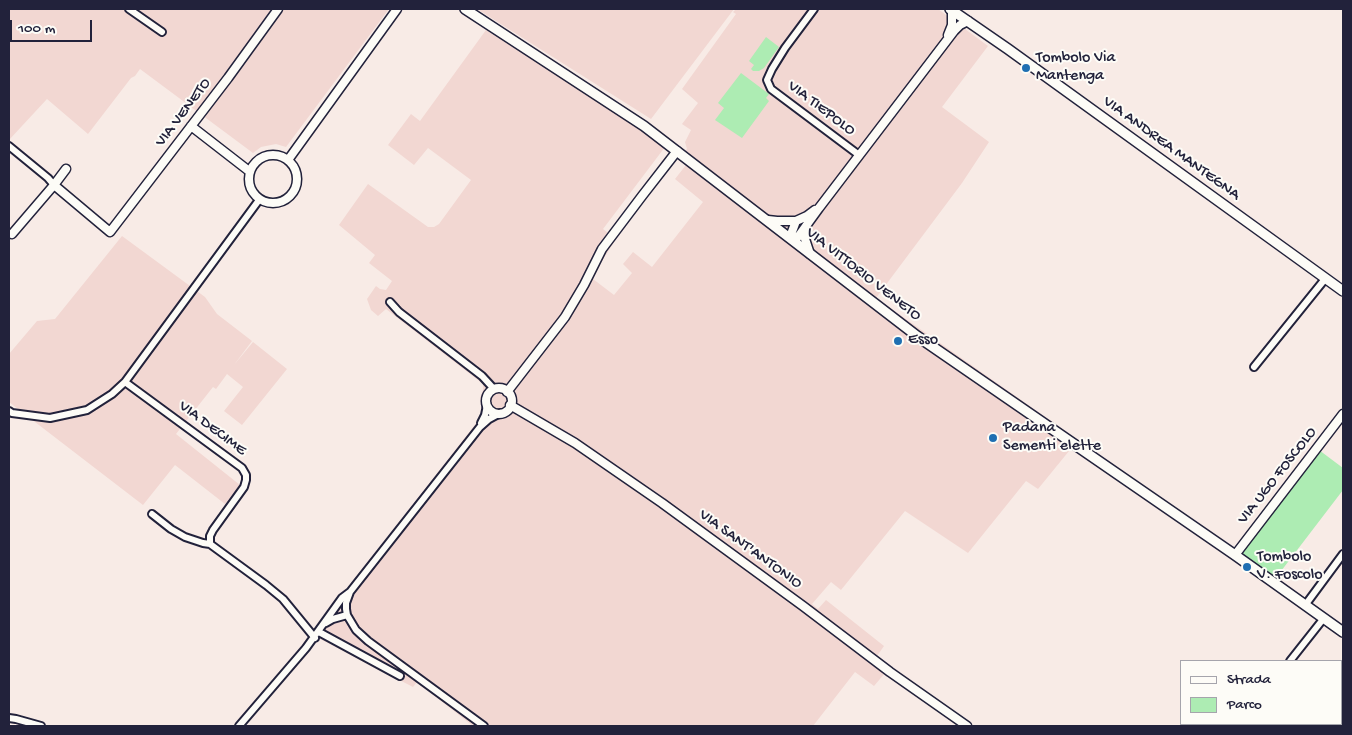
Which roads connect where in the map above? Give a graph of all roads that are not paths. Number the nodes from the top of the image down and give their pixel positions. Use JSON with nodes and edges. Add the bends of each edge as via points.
{"nodes":[{"id":1,"x":129,"y":9,"type":"edge"},
{"id":2,"x":278,"y":9,"type":"edge"},
{"id":3,"x":397,"y":9,"type":"edge"},
{"id":4,"x":465,"y":9,"type":"edge"},
{"id":5,"x":814,"y":9,"type":"edge"},
{"id":6,"x":951,"y":9,"type":"edge"},
{"id":7,"x":963,"y":20,"type":"junction"},
{"id":8,"x":952,"y":25,"type":"junction"},
{"id":9,"x":162,"y":32,"type":"dead end"},
{"id":10,"x":946,"y":42,"type":"junction"},
{"id":11,"x":191,"y":126,"type":"junction"},
{"id":12,"x":9,"y":146,"type":"edge"},
{"id":13,"x":677,"y":151,"type":"junction"},
{"id":14,"x":859,"y":155,"type":"junction"},
{"id":15,"x":288,"y":160,"type":"junction"},
{"id":16,"x":66,"y":169,"type":"dead end"},
{"id":17,"x":250,"y":171,"type":"junction"},
{"id":18,"x":54,"y":185,"type":"junction"},
{"id":19,"x":259,"y":200,"type":"junction"},
{"id":20,"x":819,"y":208,"type":"junction"},
{"id":21,"x":768,"y":220,"type":"junction"},
{"id":22,"x":796,"y":221,"type":"junction"},
{"id":23,"x":805,"y":229,"type":"junction"},
{"id":24,"x":12,"y":234,"type":"dead end"},
{"id":25,"x":793,"y":239,"type":"junction"},
{"id":26,"x":810,"y":254,"type":"junction"},
{"id":27,"x":1325,"y":279,"type":"junction"},
{"id":28,"x":1343,"y":291,"type":"edge"},
{"id":29,"x":390,"y":302,"type":"dead end"},
{"id":30,"x":1254,"y":367,"type":"dead end"},
{"id":31,"x":125,"y":382,"type":"junction"},
{"id":32,"x":494,"y":389,"type":"junction"},
{"id":33,"x":508,"y":392,"type":"junction"},
{"id":34,"x":487,"y":405,"type":"junction"},
{"id":35,"x":510,"y":405,"type":"junction"},
{"id":36,"x":9,"y":410,"type":"edge"},
{"id":37,"x":500,"y":413,"type":"junction"},
{"id":38,"x":1343,"y":414,"type":"edge"},
{"id":39,"x":480,"y":427,"type":"junction"},
{"id":40,"x":152,"y":514,"type":"dead end"},
{"id":41,"x":210,"y":544,"type":"junction"},
{"id":42,"x":1343,"y":554,"type":"edge"},
{"id":43,"x":1235,"y":555,"type":"junction"},
{"id":44,"x":350,"y":592,"type":"junction"},
{"id":45,"x":1306,"y":604,"type":"junction"},
{"id":46,"x":333,"y":610,"type":"junction"},
{"id":47,"x":346,"y":612,"type":"junction"},
{"id":48,"x":1324,"y":618,"type":"junction"},
{"id":49,"x":324,"y":625,"type":"junction"},
{"id":50,"x":1343,"y":632,"type":"edge"},
{"id":51,"x":317,"y":635,"type":"junction"},
{"id":52,"x":1291,"y":660,"type":"edge"},
{"id":53,"x":400,"y":676,"type":"dead end"},
{"id":54,"x":9,"y":718,"type":"edge"},
{"id":55,"x":40,"y":726,"type":"edge"},
{"id":56,"x":238,"y":726,"type":"edge"},
{"id":57,"x":484,"y":726,"type":"edge"},
{"id":58,"x":966,"y":726,"type":"edge"}],
"edges":[{"from":1,"to":9,"type":"street"},
{"from":2,"to":11,"type":"street","name":"VIA VENETO"},
{"from":3,"to":15,"type":"street"},
{"from":4,"to":13,"type":"main road","name":"VIA VITTORIO VENETO"},
{"from":5,"to":14,"type":"street","name":"VIA TIEPOLO","via":[[785,48],[767,80],[771,89]]},
{"from":6,"to":7,"type":"main road","name":"VIA ANDREA MANTEGNA"},
{"from":6,"to":8,"type":"street","name":"VIA TIEPOLO"},
{"from":7,"to":8,"type":"street","name":"VIA TIEPOLO"},
{"from":7,"to":10,"type":"street","name":"VIA TIEPOLO"},
{"from":7,"to":27,"type":"main road","name":"VIA ANDREA MANTEGNA","via":[[1008,49]]},
{"from":8,"to":10,"type":"street","name":"VIA TIEPOLO"},
{"from":10,"to":14,"type":"street","name":"VIA TIEPOLO"},
{"from":11,"to":17,"type":"street"},
{"from":11,"to":18,"type":"street","name":"VIA VENETO","via":[[110,232]]},
{"from":12,"to":18,"type":"street"},
{"from":13,"to":21,"type":"main road","name":"VIA VITTORIO VENETO"},
{"from":13,"to":33,"type":"street","via":[[602,249],[565,317]]},
{"from":14,"to":20,"type":"street","name":"VIA TIEPOLO"},
{"from":15,"to":17,"type":"street","via":[[281,156],[266,156],[253,164]]},
{"from":15,"to":19,"type":"street","via":[[296,172],[294,193],[274,204]]},
{"from":16,"to":18,"type":"street"},
{"from":17,"to":19,"type":"street","via":[[249,187]]},
{"from":18,"to":24,"type":"street"},
{"from":19,"to":31,"type":"street"},
{"from":20,"to":22,"type":"street","name":"VIA TIEPOLO"},
{"from":20,"to":23,"type":"street","name":"VIA TIEPOLO"},
{"from":21,"to":22,"type":"street"},
{"from":21,"to":25,"type":"main road","name":"VIA VITTORIO VENETO"},
{"from":22,"to":25,"type":"street"},
{"from":23,"to":25,"type":"street","name":"VIA TIEPOLO"},
{"from":23,"to":26,"type":"street"},
{"from":25,"to":26,"type":"main road","name":"VIA VITTORIO VENETO"},
{"from":26,"to":43,"type":"main road","name":"VIA VITTORIO VENETO","via":[[918,336]]},
{"from":27,"to":28,"type":"main road","name":"VIA ANDREA MANTEGNA"},
{"from":27,"to":30,"type":"street"},
{"from":29,"to":32,"type":"street"},
{"from":31,"to":36,"type":"street","via":[[87,410],[50,418]]},
{"from":31,"to":41,"type":"street","name":"VIA DECIME","via":[[242,468],[246,475],[244,487],[213,530]]},
{"from":32,"to":33,"type":"street"},
{"from":32,"to":34,"type":"street","via":[[486,397]]},
{"from":33,"to":35,"type":"street"},
{"from":34,"to":37,"type":"street"},
{"from":34,"to":39,"type":"street"},
{"from":35,"to":37,"type":"street"},
{"from":35,"to":58,"type":"street","name":"VIA SANT'ANTONIO","via":[[662,503]]},
{"from":37,"to":39,"type":"street"},
{"from":38,"to":43,"type":"street","name":"VIA UGO FOSCOLO"},
{"from":39,"to":44,"type":"street"},
{"from":40,"to":41,"type":"street","via":[[185,537]]},
{"from":41,"to":51,"type":"street","via":[[266,585]]},
{"from":42,"to":45,"type":"street"},
{"from":43,"to":45,"type":"main road","name":"VIA VITTORIO VENETO"},
{"from":44,"to":46,"type":"street"},
{"from":44,"to":47,"type":"street"},
{"from":45,"to":48,"type":"main road","name":"VIA VITTORIO VENETO"},
{"from":46,"to":47,"type":"street"},
{"from":46,"to":49,"type":"street"},
{"from":47,"to":49,"type":"street"},
{"from":47,"to":57,"type":"street","via":[[356,630],[368,641]]},
{"from":48,"to":50,"type":"main road","name":"VIA VITTORIO VENETO"},
{"from":48,"to":52,"type":"street"},
{"from":49,"to":51,"type":"street"},
{"from":51,"to":53,"type":"street"},
{"from":51,"to":56,"type":"street"},
{"from":54,"to":55,"type":"street"}]}
